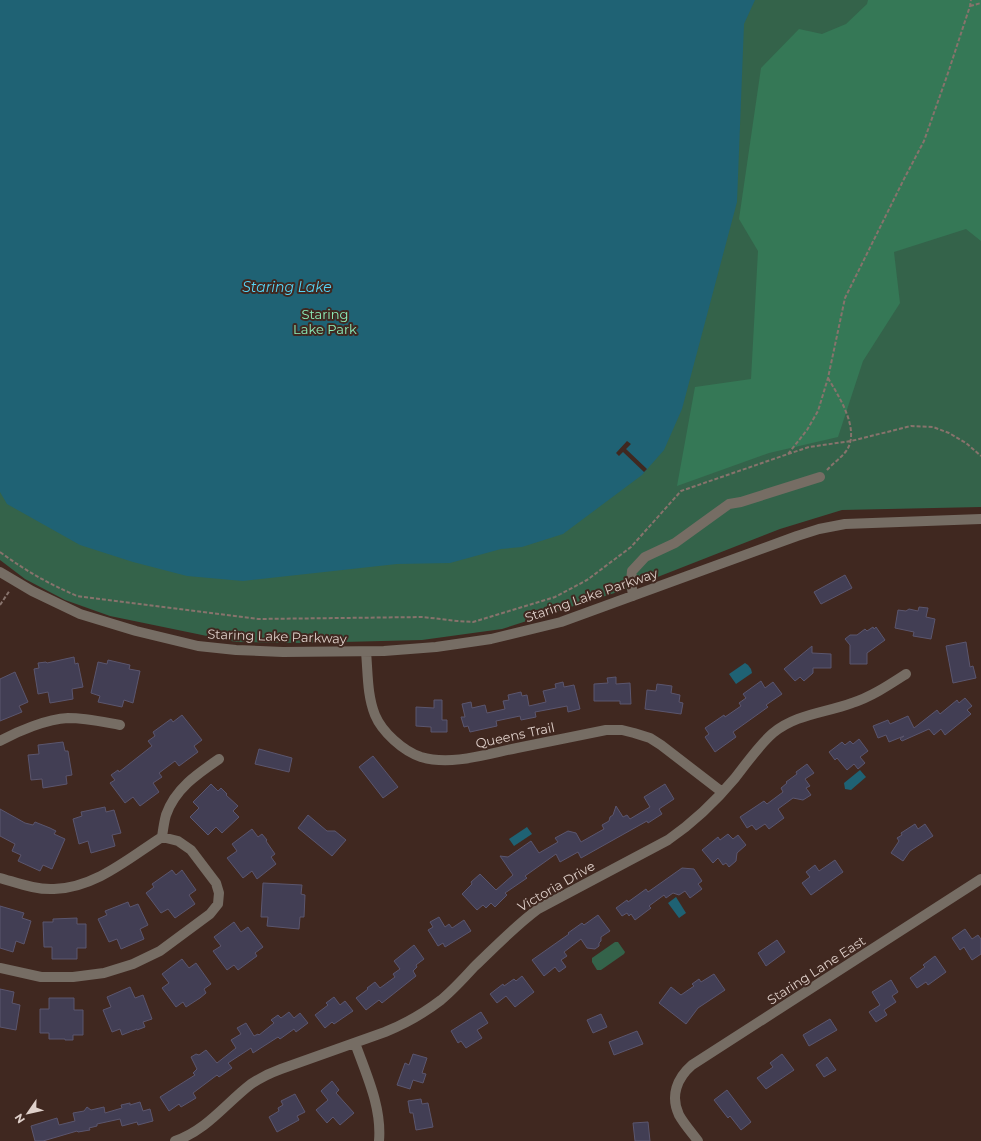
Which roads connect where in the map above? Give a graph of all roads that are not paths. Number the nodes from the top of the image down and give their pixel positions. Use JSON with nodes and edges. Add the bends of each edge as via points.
{"nodes":[{"id":1,"x":820,"y":477,"type":"road end"},
{"id":2,"x":981,"y":519,"type":"edge"},
{"id":3,"x":1,"y":575,"type":"edge"},
{"id":4,"x":633,"y":596,"type":"junction"},
{"id":5,"x":366,"y":652,"type":"junction"},
{"id":6,"x":906,"y":674,"type":"dead end"},
{"id":7,"x":120,"y":725,"type":"dead end"},
{"id":8,"x":0,"y":741,"type":"edge"},
{"id":9,"x":218,"y":759,"type":"dead end"},
{"id":10,"x":722,"y":792,"type":"junction"},
{"id":11,"x":162,"y":837,"type":"junction"},
{"id":12,"x":0,"y":878,"type":"edge"},
{"id":13,"x":981,"y":879,"type":"edge"},
{"id":14,"x":0,"y":968,"type":"edge"},
{"id":15,"x":355,"y":1043,"type":"junction"},
{"id":16,"x":175,"y":1141,"type":"edge"},
{"id":17,"x":379,"y":1141,"type":"edge"},
{"id":18,"x":698,"y":1141,"type":"edge"}],
"edges":[{"from":1,"to":4,"type":"street","via":[[729,504],[675,543],[645,557],[632,571]]},
{"from":2,"to":4,"type":"street","name":"Staring Lake Parkway","via":[[860,522],[819,529]]},
{"from":3,"to":5,"type":"street","name":"Staring Lake Parkway","via":[[80,614],[198,646],[283,652]]},
{"from":4,"to":5,"type":"street","name":"Staring Lake Parkway","via":[[561,622],[491,639],[436,647]]},
{"from":5,"to":10,"type":"street","name":"Queens Trail","via":[[370,697],[376,716],[388,734],[402,747],[421,757],[443,760],[468,758],[606,730],[622,730],[650,738]]},
{"from":6,"to":10,"type":"street","name":"Victoria Drive","via":[[854,703],[785,724],[759,747]]},
{"from":7,"to":8,"type":"street","via":[[66,718],[30,728]]},
{"from":9,"to":11,"type":"street","via":[[183,786],[166,815]]},
{"from":10,"to":15,"type":"street","name":"Victoria Drive","via":[[696,818],[668,840],[538,909],[520,922],[442,999],[419,1016]]},
{"from":11,"to":12,"type":"street","via":[[98,878],[78,885],[55,889],[32,887]]},
{"from":11,"to":14,"type":"street","via":[[178,841],[191,850],[216,883],[219,893],[218,904],[210,914],[160,951],[134,964],[104,973],[73,977],[41,977]]},
{"from":13,"to":18,"type":"street","name":"Staring Lane East","via":[[684,1072],[675,1091],[676,1104],[680,1116]]},
{"from":15,"to":16,"type":"street","name":"Victoria Drive","via":[[267,1075],[251,1084],[204,1126]]},
{"from":15,"to":17,"type":"street","via":[[377,1110]]}]}
